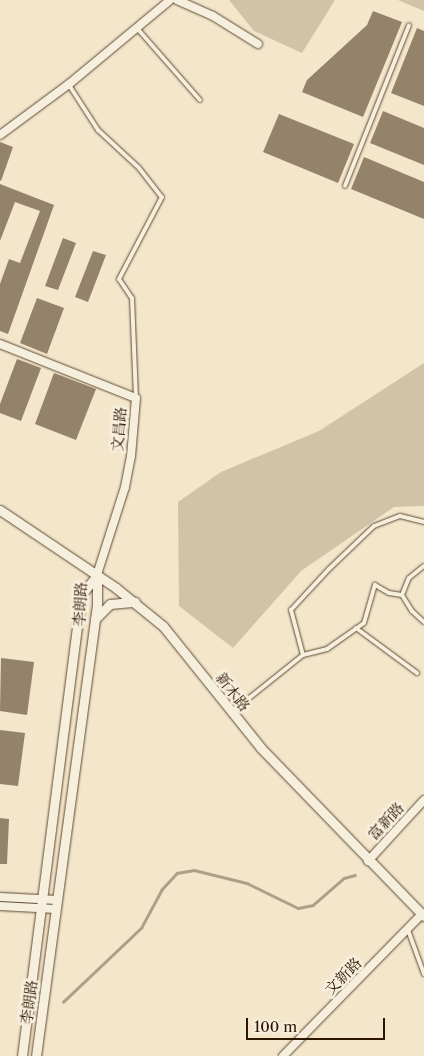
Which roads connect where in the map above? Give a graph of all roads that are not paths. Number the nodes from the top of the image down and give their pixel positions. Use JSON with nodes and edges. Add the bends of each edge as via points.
{"nodes":[{"id":1,"x":170,"y":0,"type":"edge"},
{"id":2,"x":177,"y":0,"type":"edge"},
{"id":3,"x":409,"y":25,"type":"dead end"},
{"id":4,"x":135,"y":27,"type":"junction"},
{"id":5,"x":258,"y":44,"type":"dead end"},
{"id":6,"x":69,"y":84,"type":"junction"},
{"id":7,"x":200,"y":100,"type":"dead end"},
{"id":8,"x":0,"y":135,"type":"edge"},
{"id":9,"x":345,"y":186,"type":"dead end"},
{"id":10,"x":0,"y":344,"type":"edge"},
{"id":11,"x":136,"y":398,"type":"junction"},
{"id":12,"x":0,"y":510,"type":"edge"},
{"id":13,"x":424,"y":522,"type":"edge"},
{"id":14,"x":424,"y":566,"type":"edge"},
{"id":15,"x":97,"y":575,"type":"junction"},
{"id":16,"x":402,"y":594,"type":"junction"},
{"id":17,"x":136,"y":602,"type":"junction"},
{"id":18,"x":94,"y":622,"type":"junction"},
{"id":19,"x":424,"y":622,"type":"edge"},
{"id":20,"x":356,"y":628,"type":"junction"},
{"id":21,"x":304,"y":655,"type":"junction"},
{"id":22,"x":418,"y":673,"type":"dead end"},
{"id":23,"x":231,"y":713,"type":"junction"},
{"id":24,"x":424,"y":800,"type":"edge"},
{"id":25,"x":368,"y":861,"type":"junction"},
{"id":26,"x":0,"y":897,"type":"edge"},
{"id":27,"x":42,"y":904,"type":"junction"},
{"id":28,"x":56,"y":905,"type":"junction"},
{"id":29,"x":0,"y":906,"type":"edge"},
{"id":30,"x":423,"y":915,"type":"edge"},
{"id":31,"x":408,"y":930,"type":"junction"},
{"id":32,"x":424,"y":974,"type":"edge"},
{"id":33,"x":22,"y":1056,"type":"edge"},
{"id":34,"x":36,"y":1056,"type":"edge"},
{"id":35,"x":283,"y":1056,"type":"edge"}],
"edges":[{"from":1,"to":4,"type":"street"},
{"from":2,"to":5,"type":"street","via":[[213,16]]},
{"from":3,"to":9,"type":"lane"},
{"from":4,"to":6,"type":"street"},
{"from":4,"to":7,"type":"lane"},
{"from":6,"to":8,"type":"street"},
{"from":6,"to":11,"type":"lane","via":[[98,130],[139,168],[162,197],[119,280],[132,298]]},
{"from":10,"to":11,"type":"street","name":"文昌路"},
{"from":11,"to":15,"type":"street","name":"文昌路","via":[[125,486]]},
{"from":12,"to":15,"type":"street","name":"新木路"},
{"from":13,"to":21,"type":"lane","via":[[400,516],[374,526],[291,610]]},
{"from":14,"to":16,"type":"lane","via":[[409,578]]},
{"from":15,"to":17,"type":"street","name":"新木路"},
{"from":15,"to":18,"type":"street","name":"李朗路"},
{"from":15,"to":27,"type":"street","name":"李朗路","via":[[81,595]]},
{"from":16,"to":19,"type":"lane","via":[[412,611]]},
{"from":16,"to":20,"type":"lane","via":[[389,593],[375,585],[364,623]]},
{"from":17,"to":18,"type":"street","via":[[110,604]]},
{"from":17,"to":23,"type":"street","name":"新木路","via":[[176,640]]},
{"from":18,"to":28,"type":"street","name":"李朗路"},
{"from":20,"to":21,"type":"lane","via":[[327,649]]},
{"from":20,"to":22,"type":"lane"},
{"from":21,"to":23,"type":"lane"},
{"from":23,"to":25,"type":"street","name":"新木路"},
{"from":24,"to":25,"type":"street","name":"富新路"},
{"from":25,"to":30,"type":"street","name":"新木路"},
{"from":26,"to":27,"type":"street"},
{"from":27,"to":28,"type":"street"},
{"from":27,"to":29,"type":"street"},
{"from":27,"to":33,"type":"street","name":"李朗路"},
{"from":28,"to":34,"type":"street","name":"李朗路"},
{"from":30,"to":31,"type":"street","name":"文新路"},
{"from":31,"to":32,"type":"lane"},
{"from":31,"to":35,"type":"street","name":"文新路"}]}
